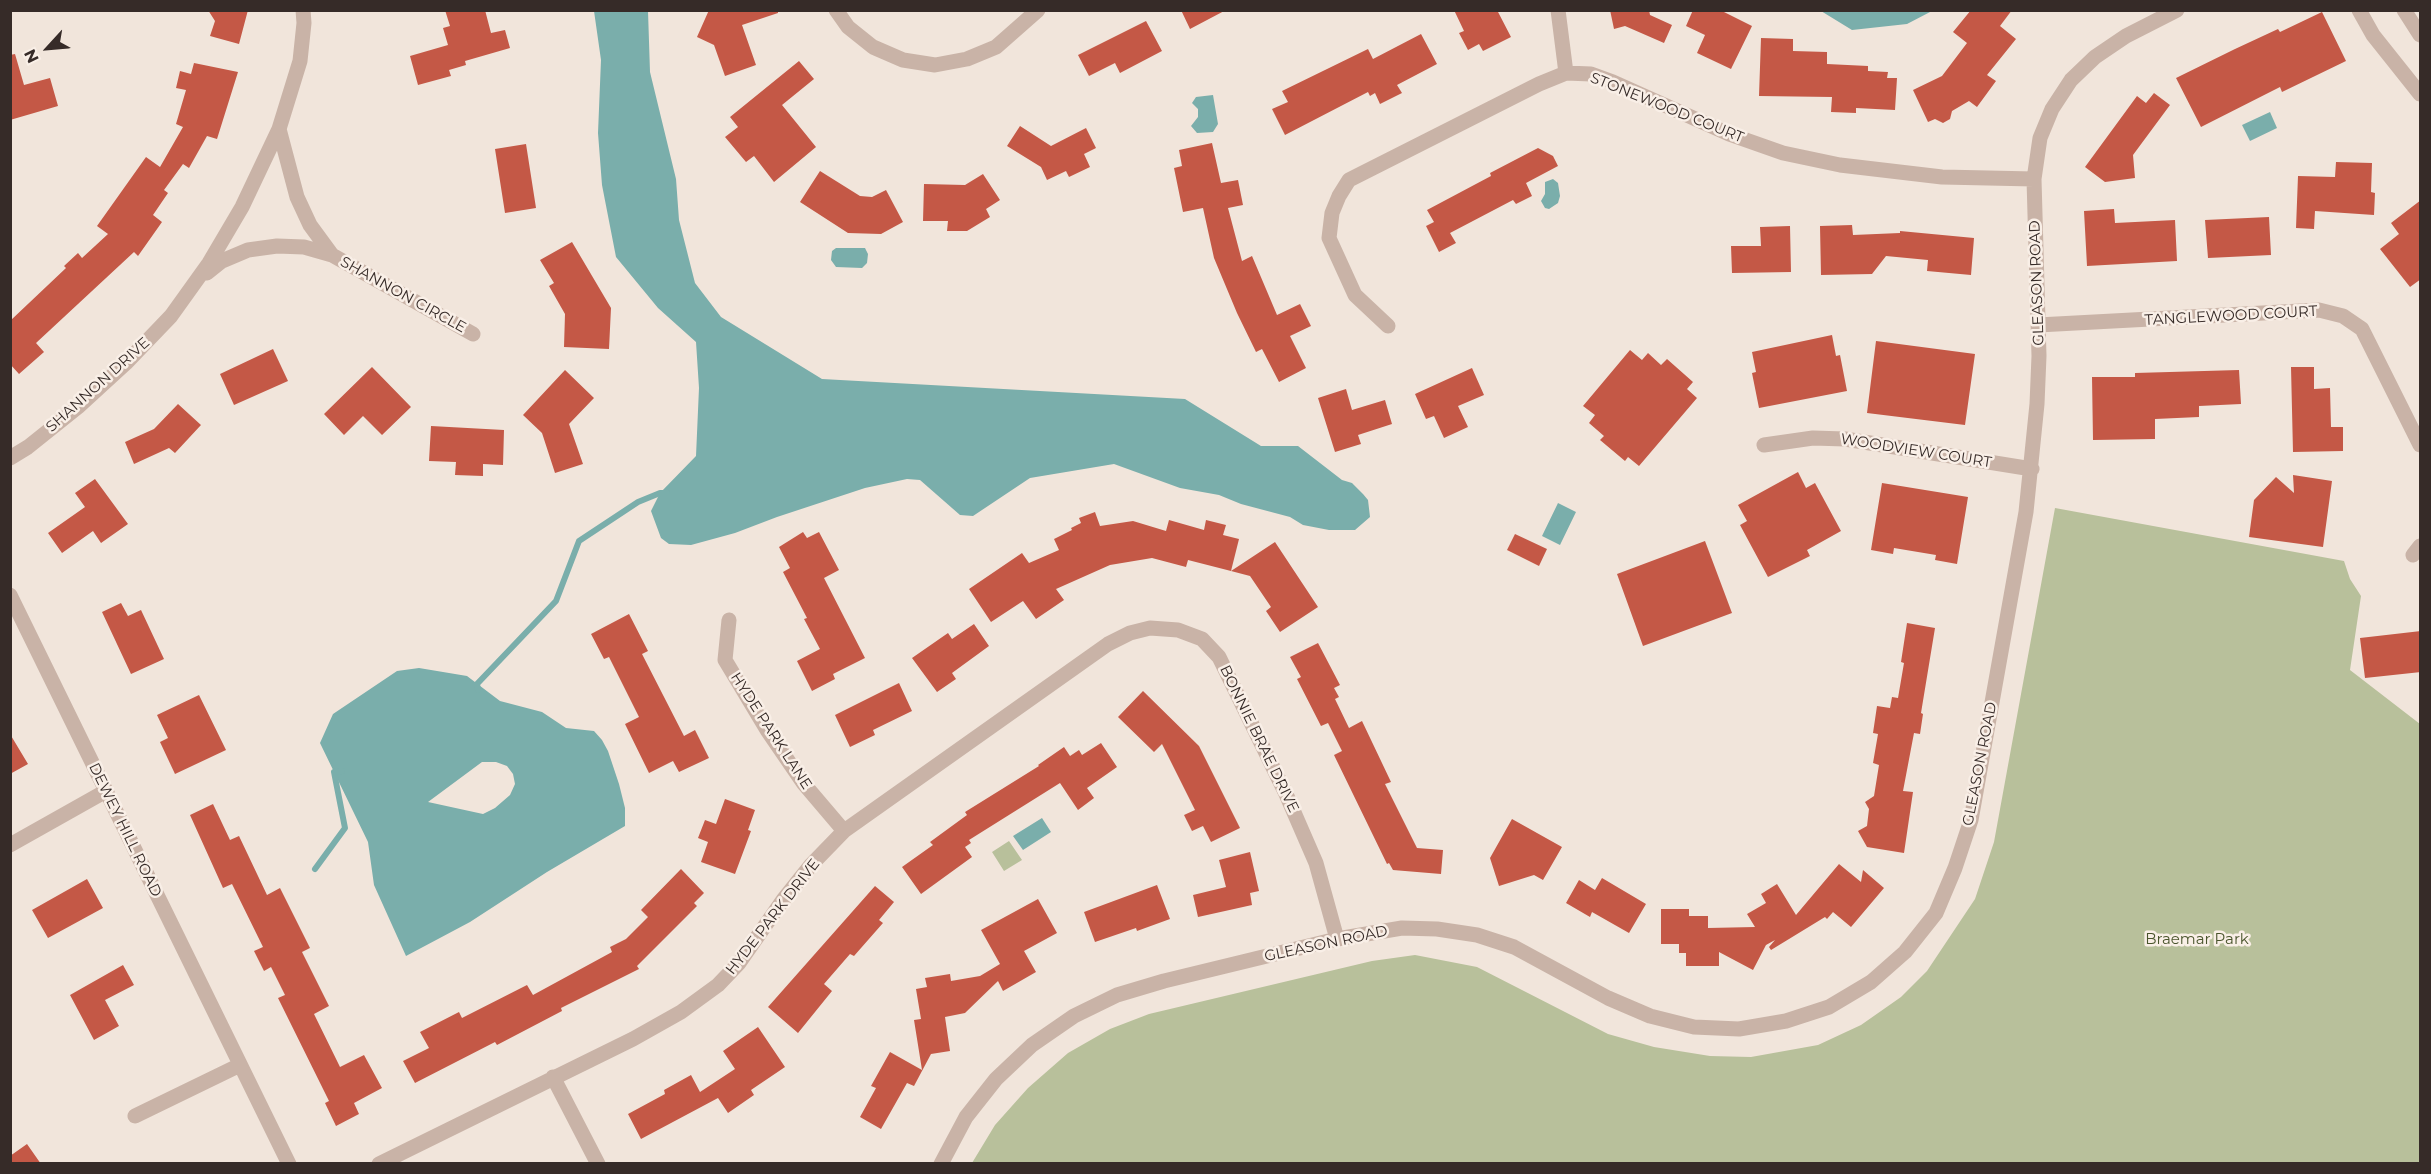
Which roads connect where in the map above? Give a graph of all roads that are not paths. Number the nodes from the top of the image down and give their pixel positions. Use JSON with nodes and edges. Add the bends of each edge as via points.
{"nodes":[{"id":1,"x":303,"y":10,"type":"edge"},
{"id":2,"x":836,"y":10,"type":"edge"},
{"id":3,"x":1038,"y":10,"type":"edge"},
{"id":4,"x":1558,"y":10,"type":"edge"},
{"id":5,"x":2177,"y":10,"type":"edge"},
{"id":6,"x":2359,"y":10,"type":"edge"},
{"id":7,"x":2404,"y":10,"type":"edge"},
{"id":8,"x":2421,"y":35,"type":"edge"},
{"id":9,"x":1566,"y":73,"type":"junction"},
{"id":10,"x":2421,"y":94,"type":"edge"},
{"id":11,"x":279,"y":129,"type":"junction"},
{"id":12,"x":2034,"y":179,"type":"junction"},
{"id":13,"x":332,"y":255,"type":"junction"},
{"id":14,"x":200,"y":278,"type":"junction"},
{"id":15,"x":2038,"y":325,"type":"junction"},
{"id":16,"x":1388,"y":326,"type":"dead end"},
{"id":17,"x":473,"y":334,"type":"dead end"},
{"id":18,"x":1764,"y":445,"type":"dead end"},
{"id":19,"x":2421,"y":445,"type":"edge"},
{"id":20,"x":10,"y":458,"type":"edge"},
{"id":21,"x":2032,"y":469,"type":"junction"},
{"id":22,"x":10,"y":595,"type":"edge"},
{"id":23,"x":729,"y":620,"type":"dead end"},
{"id":24,"x":1108,"y":644,"type":"joint"},
{"id":25,"x":106,"y":791,"type":"junction"},
{"id":26,"x":844,"y":831,"type":"junction"},
{"id":27,"x":10,"y":845,"type":"edge"},
{"id":28,"x":1337,"y":939,"type":"junction"},
{"id":29,"x":240,"y":1065,"type":"junction"},
{"id":30,"x":553,"y":1077,"type":"junction"},
{"id":31,"x":135,"y":1116,"type":"dead end"},
{"id":32,"x":289,"y":1164,"type":"edge"},
{"id":33,"x":379,"y":1164,"type":"edge"},
{"id":34,"x":597,"y":1164,"type":"edge"},
{"id":35,"x":941,"y":1164,"type":"edge"}],
"edges":[{"from":1,"to":11,"type":"street","name":"SHANNON DRIVE","via":[[300,61]]},
{"from":2,"to":3,"type":"street","via":[[848,27],[873,47],[903,60],[935,65],[967,59],[996,47]]},
{"from":4,"to":9,"type":"street"},
{"from":5,"to":12,"type":"street","name":"GLEASON ROAD","via":[[2126,36],[2071,80],[2052,108],[2040,138]]},
{"from":6,"to":10,"type":"street","via":[[2373,35]]},
{"from":7,"to":8,"type":"street"},
{"from":9,"to":12,"type":"street","name":"STONEWOOD COURT","via":[[1591,74],[1613,82],[1729,134],[1783,153],[1840,165],[1942,177]]},
{"from":9,"to":16,"type":"street","name":"STONEWOOD COURT","via":[[1349,180],[1332,213],[1329,238],[1355,296]]},
{"from":11,"to":13,"type":"street","name":"SHANNON CIRCLE","via":[[297,197],[310,225]]},
{"from":11,"to":14,"type":"street","name":"SHANNON DRIVE","via":[[242,207]]},
{"from":12,"to":15,"type":"street","name":"GLEASON ROAD"},
{"from":13,"to":14,"type":"street","name":"SHANNON CIRCLE","via":[[304,247],[248,250],[222,261]]},
{"from":13,"to":17,"type":"street","name":"SHANNON CIRCLE"},
{"from":14,"to":20,"type":"street","name":"SHANNON DRIVE","via":[[171,316],[126,363],[69,414]]},
{"from":15,"to":19,"type":"street","name":"TANGLEWOOD COURT","via":[[2319,310],[2343,316],[2362,329]]},
{"from":15,"to":21,"type":"street","name":"GLEASON ROAD"},
{"from":18,"to":21,"type":"street","name":"WOODVIEW COURT","via":[[1813,438],[1845,439]]},
{"from":21,"to":28,"type":"street","name":"GLEASON ROAD","via":[[1971,820],[1936,913],[1905,952],[1871,982],[1829,1007],[1786,1021],[1739,1029],[1694,1027],[1650,1016],[1514,947],[1477,935],[1437,928],[1402,928]]},
{"from":22,"to":25,"type":"street","name":"DEWEY HILL ROAD"},
{"from":23,"to":26,"type":"street","name":"HYDE PARK LANE","via":[[725,660],[804,784]]},
{"from":24,"to":26,"type":"street","name":"HYDE PARK DRIVE"},
{"from":24,"to":28,"type":"street","name":"BONNIE BRAE DRIVE","via":[[1150,628],[1178,630],[1202,639],[1219,657],[1316,863]]},
{"from":25,"to":27,"type":"street"},
{"from":25,"to":29,"type":"street","name":"DEWEY HILL ROAD"},
{"from":26,"to":30,"type":"street","name":"HYDE PARK DRIVE","via":[[811,865],[718,985],[681,1012]]},
{"from":28,"to":35,"type":"street","name":"GLEASON ROAD","via":[[1154,984],[1117,995],[1074,1016],[1032,1045],[996,1079],[966,1117]]},
{"from":29,"to":31,"type":"street"},
{"from":29,"to":32,"type":"street","name":"DEWEY HILL ROAD"},
{"from":30,"to":33,"type":"street","name":"HYDE PARK DRIVE"},
{"from":30,"to":34,"type":"street"}]}
